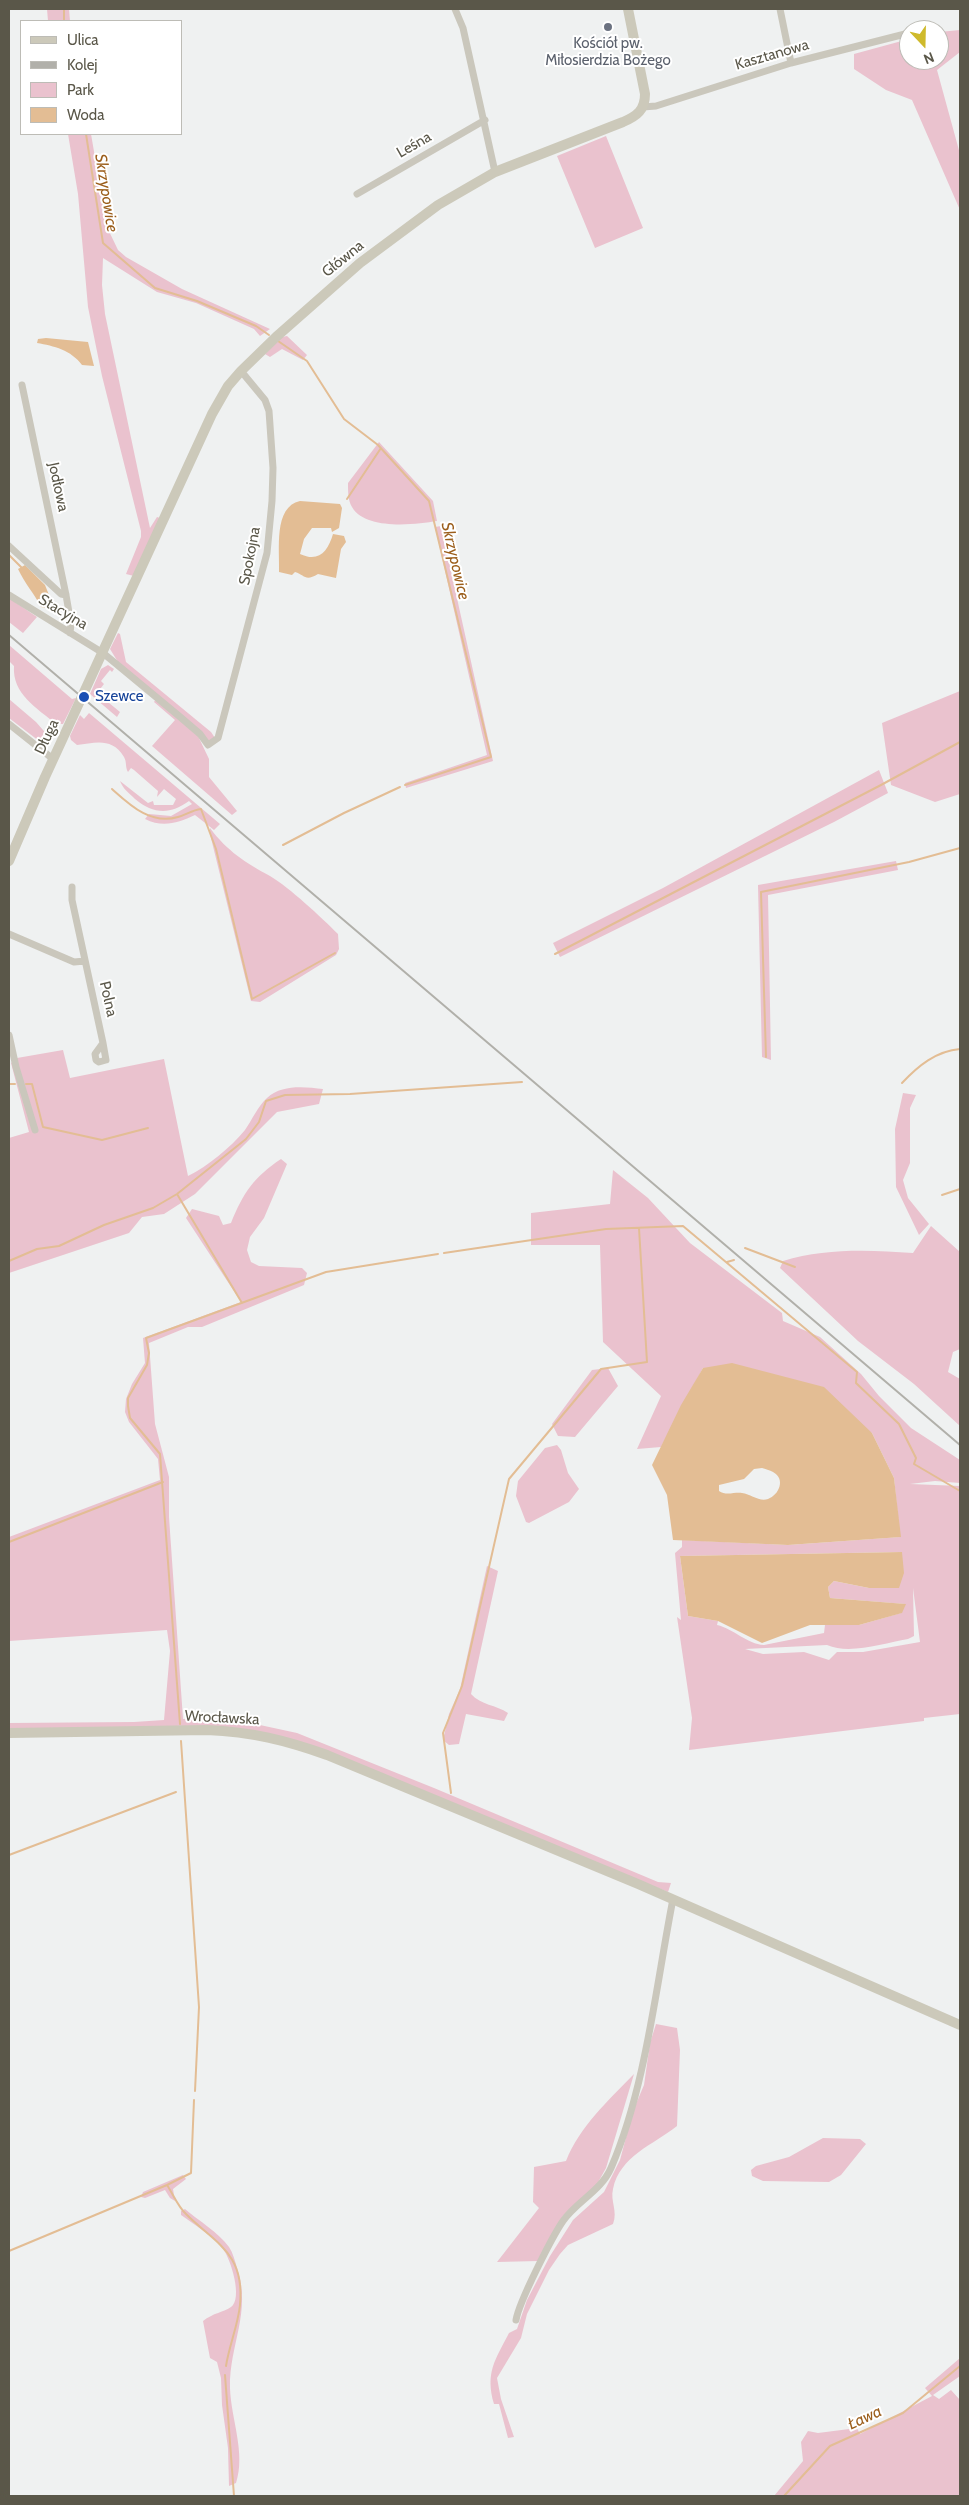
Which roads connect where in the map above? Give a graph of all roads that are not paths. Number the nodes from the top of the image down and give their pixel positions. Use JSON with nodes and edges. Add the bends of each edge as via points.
{"nodes":[{"id":1,"x":456,"y":9,"type":"edge"},
{"id":2,"x":628,"y":9,"type":"edge"},
{"id":3,"x":780,"y":9,"type":"edge"},
{"id":4,"x":899,"y":35,"type":"edge"},
{"id":5,"x":791,"y":62,"type":"junction"},
{"id":6,"x":643,"y":107,"type":"junction"},
{"id":7,"x":485,"y":120,"type":"junction"},
{"id":8,"x":495,"y":172,"type":"junction"},
{"id":9,"x":357,"y":194,"type":"dead end"},
{"id":10,"x":241,"y":371,"type":"junction"},
{"id":11,"x":22,"y":385,"type":"dead end"},
{"id":12,"x":9,"y":546,"type":"edge"},
{"id":13,"x":9,"y":595,"type":"edge"},
{"id":14,"x":66,"y":595,"type":"junction"},
{"id":15,"x":114,"y":628,"type":"joint"},
{"id":16,"x":70,"y":633,"type":"junction"},
{"id":17,"x":102,"y":653,"type":"junction"},
{"id":18,"x":9,"y":724,"type":"edge"},
{"id":19,"x":208,"y":745,"type":"joint"},
{"id":20,"x":53,"y":759,"type":"junction"},
{"id":21,"x":9,"y":861,"type":"edge"},
{"id":22,"x":72,"y":887,"type":"dead end"},
{"id":23,"x":9,"y":934,"type":"edge"},
{"id":24,"x":85,"y":961,"type":"junction"},
{"id":25,"x":9,"y":1035,"type":"edge"},
{"id":26,"x":104,"y":1043,"type":"dead end"},
{"id":27,"x":35,"y":1130,"type":"dead end"},
{"id":28,"x":9,"y":1733,"type":"edge"},
{"id":29,"x":673,"y":1899,"type":"junction"},
{"id":30,"x":960,"y":2025,"type":"edge"},
{"id":31,"x":516,"y":2320,"type":"dead end"}],
"edges":[{"from":1,"to":7,"type":"street"},
{"from":2,"to":6,"type":"street","via":[[644,94]]},
{"from":3,"to":5,"type":"street"},
{"from":4,"to":5,"type":"street","name":"Kasztanowa"},
{"from":5,"to":6,"type":"street","name":"Kasztanowa","via":[[656,106]]},
{"from":6,"to":8,"type":"street","name":"Główna","via":[[638,114],[623,122]]},
{"from":7,"to":8,"type":"street"},
{"from":7,"to":9,"type":"street","name":"Leśna"},
{"from":8,"to":10,"type":"street","name":"Główna","via":[[459,192],[360,262]]},
{"from":10,"to":15,"type":"street","name":"Główna","via":[[212,414]]},
{"from":10,"to":19,"type":"street","name":"Spokojna","via":[[265,400],[269,410],[273,468],[271,514],[261,581],[218,738]]},
{"from":11,"to":14,"type":"street","name":"Jodłowa"},
{"from":12,"to":14,"type":"street","via":[[61,594]]},
{"from":13,"to":16,"type":"street","name":"Stacyjna"},
{"from":14,"to":16,"type":"street","name":"Jodłowa"},
{"from":15,"to":17,"type":"street","name":"Długa"},
{"from":16,"to":17,"type":"street","name":"Stacyjna"},
{"from":17,"to":19,"type":"street","name":"Stacyjna","via":[[180,716]]},
{"from":17,"to":20,"type":"street","name":"Długa"},
{"from":18,"to":20,"type":"street"},
{"from":20,"to":21,"type":"street","name":"Długa"},
{"from":22,"to":24,"type":"street","name":"Polna"},
{"from":23,"to":24,"type":"street","via":[[74,962]]},
{"from":24,"to":26,"type":"street","name":"Polna"},
{"from":25,"to":27,"type":"street"},
{"from":28,"to":29,"type":"street","name":"Wrocławska","via":[[208,1730],[268,1736],[327,1755]]},
{"from":29,"to":30,"type":"street","name":"Wrocławska"},
{"from":29,"to":31,"type":"street","via":[[642,2064],[620,2147],[600,2185],[562,2222]]}]}
